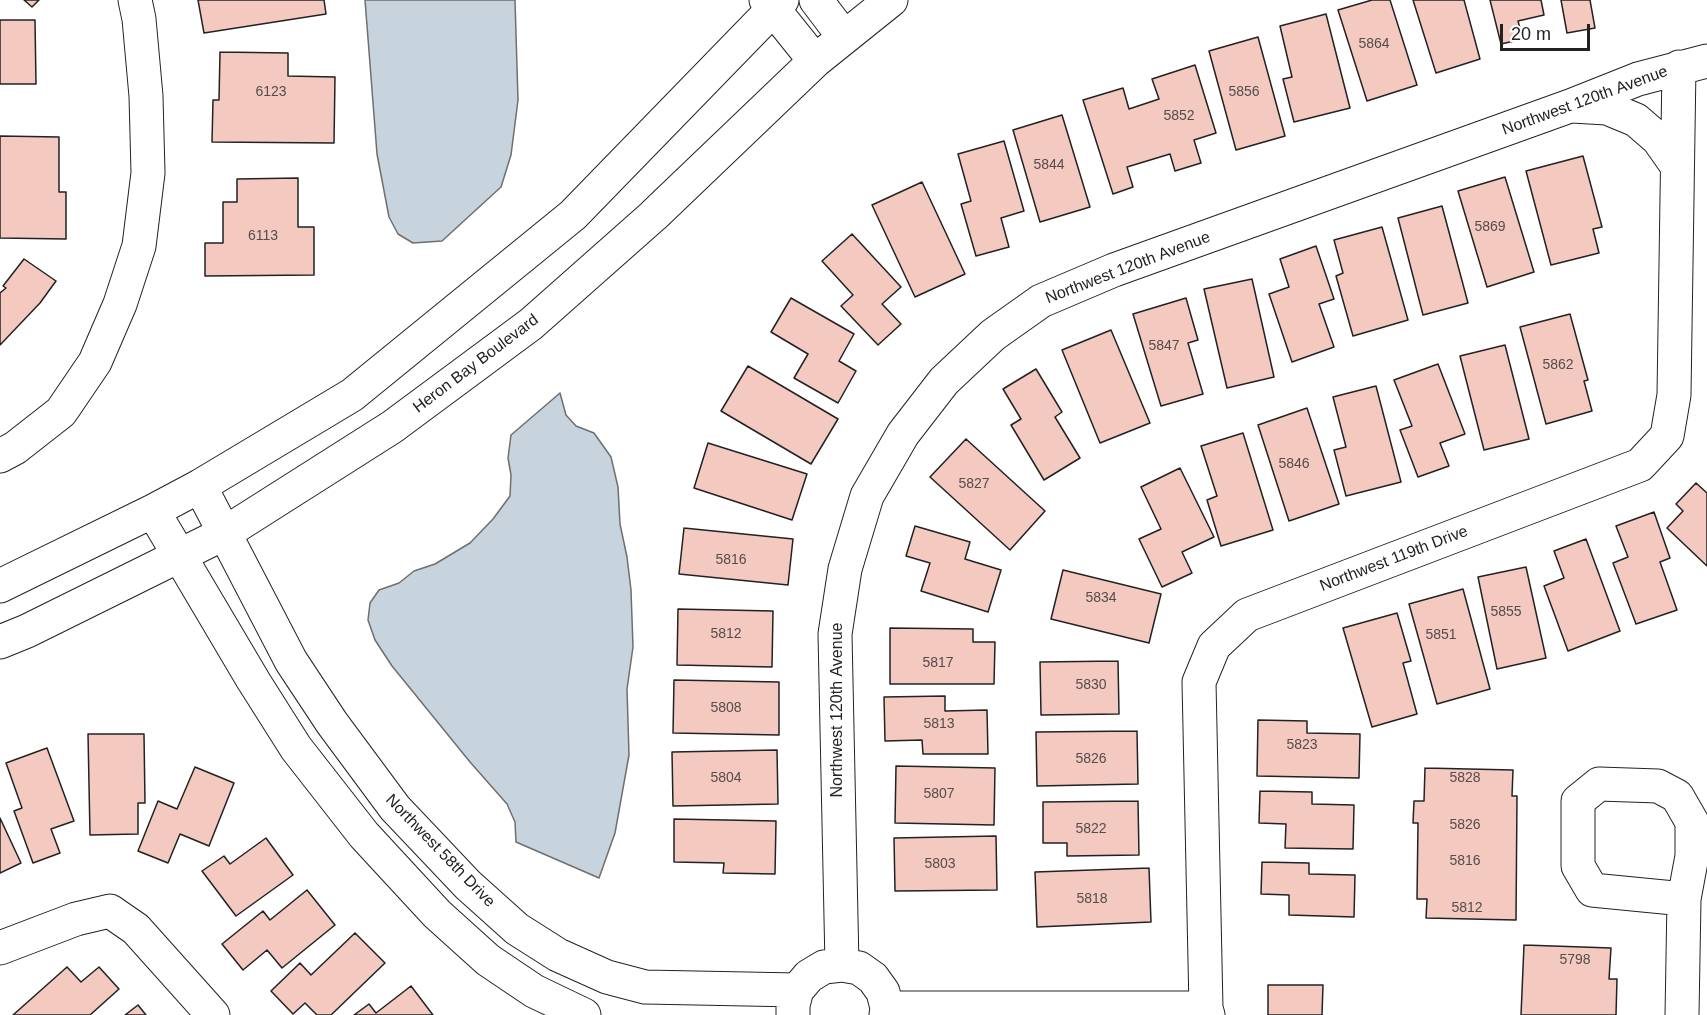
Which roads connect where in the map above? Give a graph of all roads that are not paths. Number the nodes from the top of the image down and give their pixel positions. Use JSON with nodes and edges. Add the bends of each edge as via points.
{"nodes":[{"id":1,"x":135,"y":0,"type":"edge"},
{"id":2,"x":816,"y":0,"type":"edge"},
{"id":3,"x":891,"y":0,"type":"edge"},
{"id":4,"x":774,"y":3,"type":"edge"},
{"id":5,"x":844,"y":37,"type":"junction"},
{"id":6,"x":815,"y":61,"type":"junction"},
{"id":7,"x":1693,"y":64,"type":"edge"},
{"id":8,"x":1570,"y":106,"type":"junction"},
{"id":9,"x":1677,"y":166,"type":"junction"},
{"id":10,"x":0,"y":456,"type":"edge"},
{"id":11,"x":200,"y":486,"type":"junction"},
{"id":12,"x":153,"y":511,"type":"junction"},
{"id":13,"x":225,"y":533,"type":"junction"},
{"id":14,"x":181,"y":556,"type":"junction"},
{"id":15,"x":0,"y":586,"type":"edge"},
{"id":16,"x":0,"y":642,"type":"edge"},
{"id":17,"x":1684,"y":899,"type":"dead end"},
{"id":18,"x":0,"y":948,"type":"edge"},
{"id":19,"x":842,"y":965,"type":"junction"},
{"id":20,"x":795,"y":1003,"type":"edge"},
{"id":21,"x":887,"y":1012,"type":"edge"},
{"id":22,"x":1207,"y":1012,"type":"edge"},
{"id":23,"x":213,"y":1015,"type":"edge"},
{"id":24,"x":584,"y":1015,"type":"edge"},
{"id":25,"x":1682,"y":1015,"type":"edge"}],
"edges":[{"from":1,"to":10,"type":"street","via":[[146,96],[148,173],[139,246],[120,304],[90,370],[61,412]]},
{"from":2,"to":5,"type":"street"},
{"from":3,"to":5,"type":"street","name":"Heron Bay Boulevard"},
{"from":4,"to":6,"type":"street"},
{"from":4,"to":11,"type":"street","via":[[573,215],[352,395]]},
{"from":5,"to":6,"type":"street","name":"Heron Bay Boulevard"},
{"from":6,"to":13,"type":"street","name":"Heron Bay Boulevard","via":[[653,216],[531,324],[392,427]]},
{"from":7,"to":8,"type":"street","name":"Northwest 120th Avenue","via":[[1638,79]]},
{"from":7,"to":9,"type":"street","name":"Northwest 119th Drive"},
{"from":8,"to":9,"type":"street","via":[[1606,108],[1636,120],[1658,139]]},
{"from":8,"to":19,"type":"street","name":"Northwest 120th Avenue","via":[[1114,270],[1041,301],[993,335],[944,381],[903,434],[867,496],[845,569],[835,634]]},
{"from":9,"to":22,"type":"street","name":"Northwest 119th Drive","via":[[1674,395],[1667,436],[1640,465],[1247,615],[1214,646],[1199,682]]},
{"from":11,"to":12,"type":"street"},
{"from":11,"to":13,"type":"street","name":"Northwest 58th Drive"},
{"from":12,"to":14,"type":"street"},
{"from":12,"to":15,"type":"street"},
{"from":13,"to":14,"type":"street","name":"Heron Bay Boulevard"},
{"from":13,"to":20,"type":"street","name":"Northwest 58th Drive","via":[[291,661],[332,723],[395,808],[468,885],[517,928],[558,955],[607,977],[645,987]]},
{"from":14,"to":16,"type":"street","name":"Heron Bay Boulevard"},
{"from":14,"to":24,"type":"street","via":[[296,748],[364,835],[436,914],[488,960],[534,991]]},
{"from":17,"to":25,"type":"street"},
{"from":18,"to":23,"type":"street","via":[[76,919],[110,911],[136,928]]},
{"from":19,"to":20,"type":"street","via":[[824,967],[809,976]]},
{"from":19,"to":21,"type":"street","via":[[858,968],[873,978],[883,992]]},
{"from":21,"to":22,"type":"street"}]}
